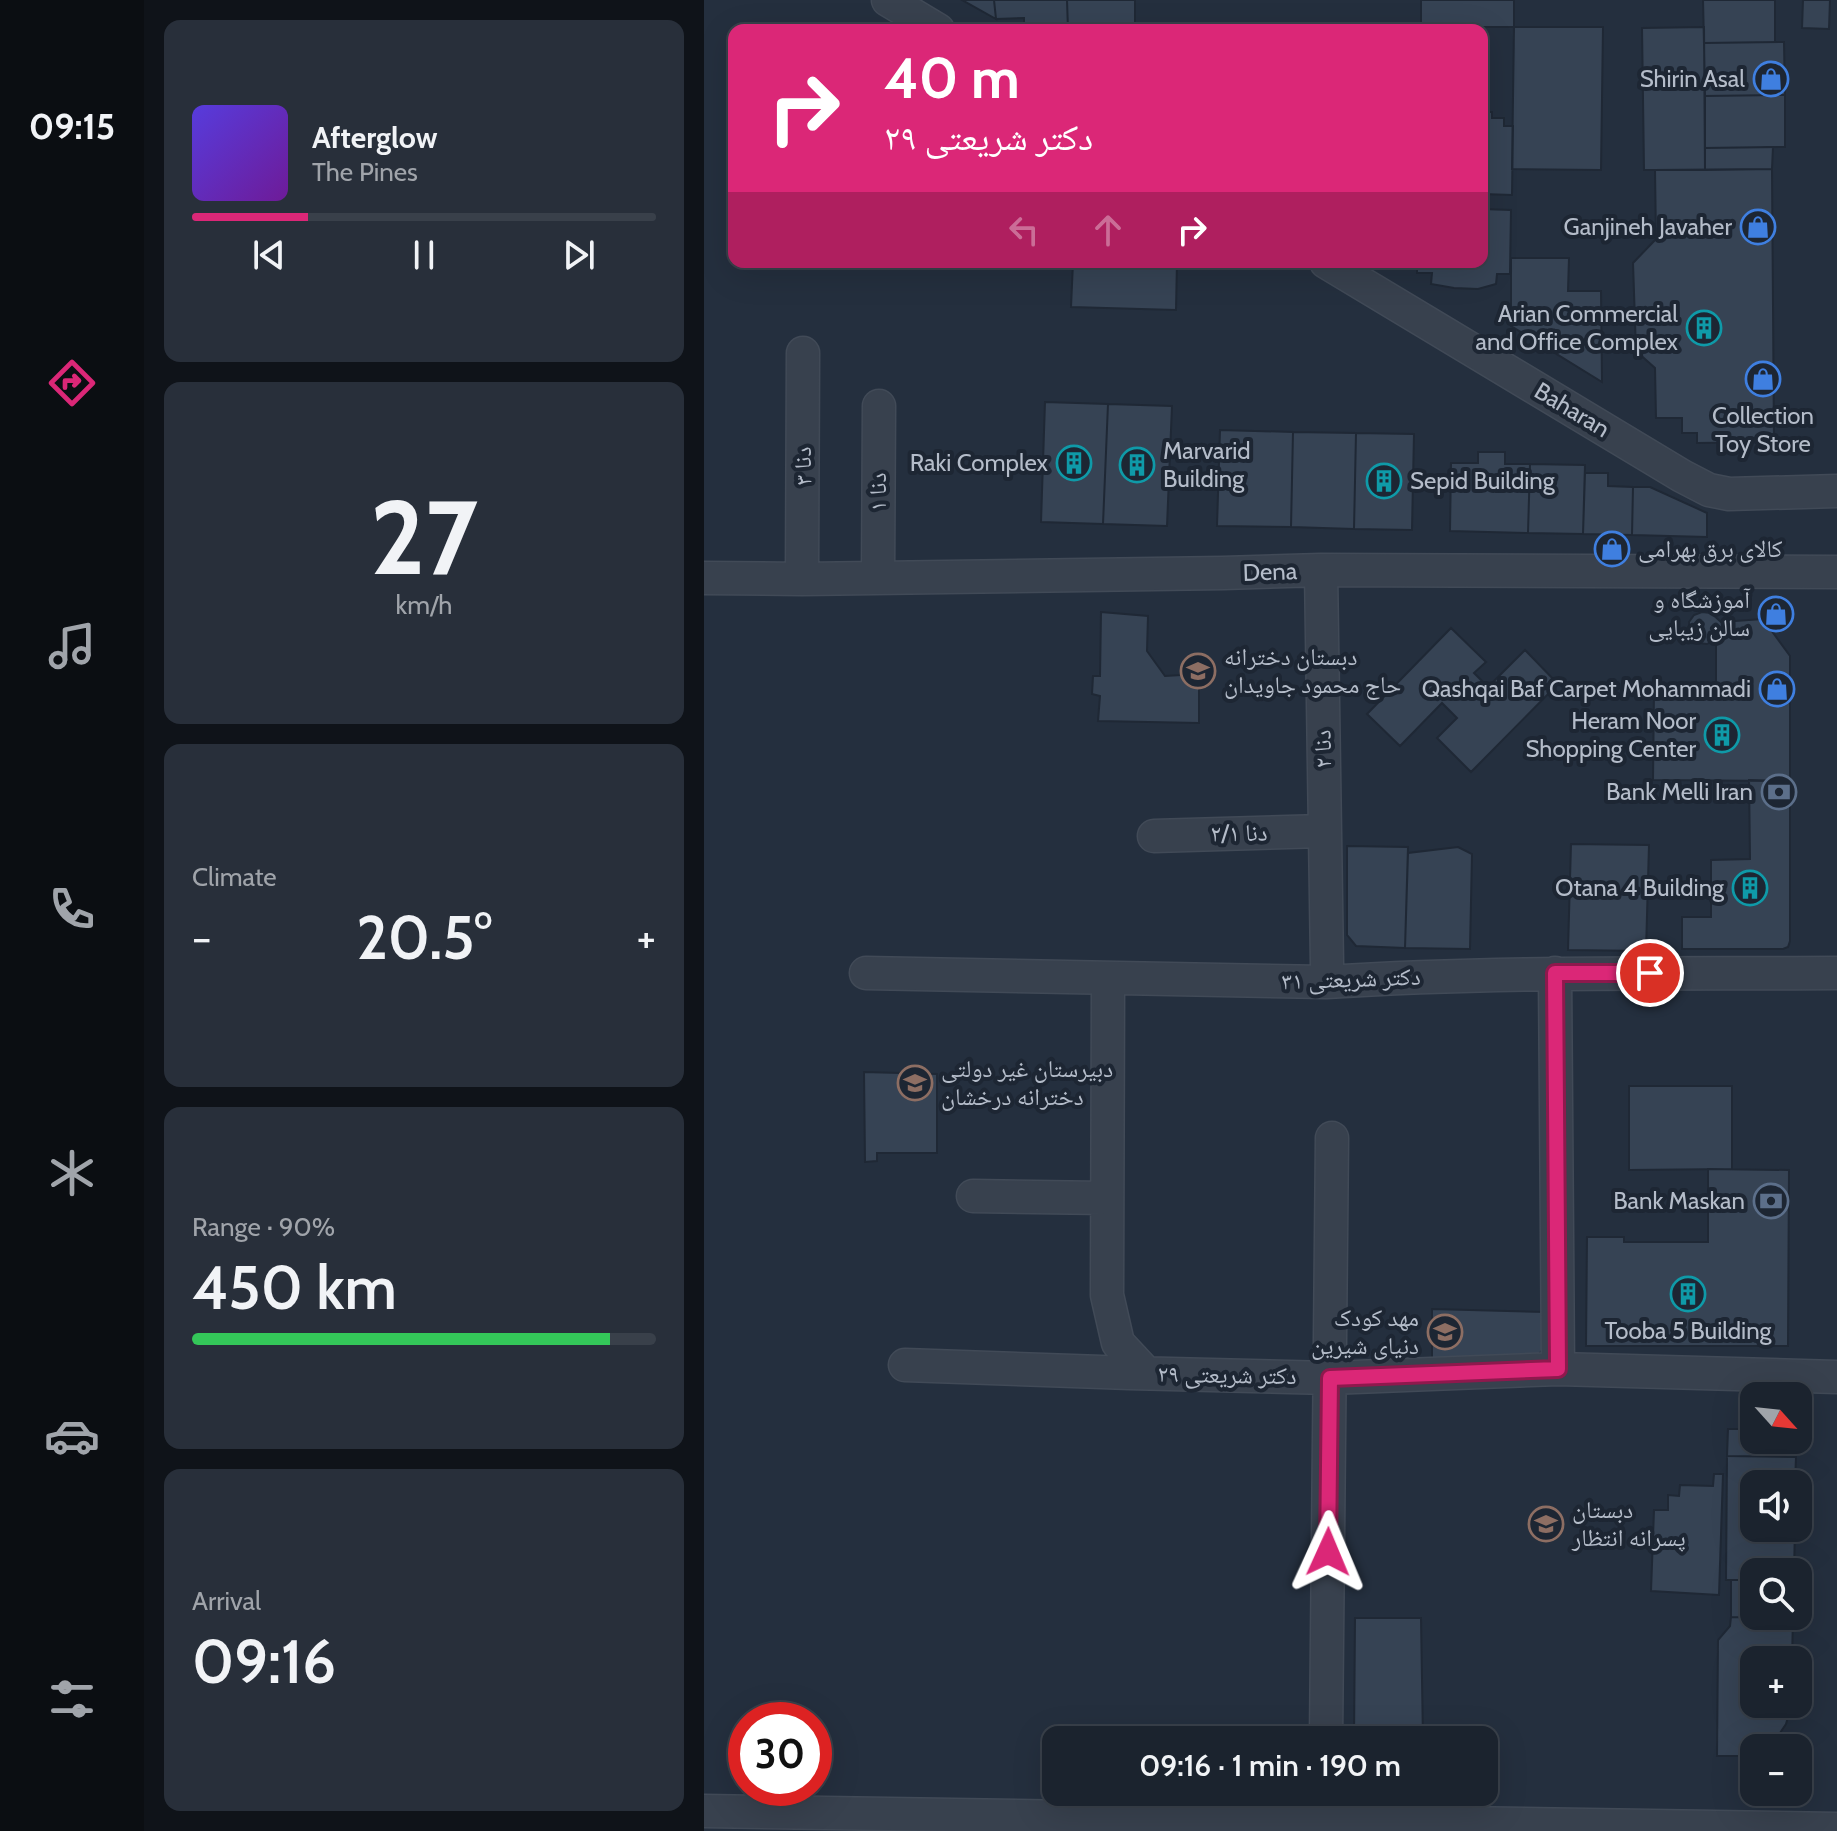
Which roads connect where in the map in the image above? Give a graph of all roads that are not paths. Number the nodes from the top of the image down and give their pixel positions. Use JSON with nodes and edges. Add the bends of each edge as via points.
{"nodes":[{"id":1,"x":888,"y":0,"type":"edge"},
{"id":2,"x":928,"y":24,"type":"edge"},
{"id":3,"x":1336,"y":268,"type":"edge"},
{"id":4,"x":803,"y":353,"type":"dead end"},
{"id":5,"x":879,"y":406,"type":"dead end"},
{"id":6,"x":1837,"y":491,"type":"edge"},
{"id":7,"x":1321,"y":570,"type":"junction"},
{"id":8,"x":1837,"y":572,"type":"edge"},
{"id":9,"x":878,"y":577,"type":"junction"},
{"id":10,"x":704,"y":578,"type":"edge"},
{"id":11,"x":802,"y":579,"type":"junction"},
{"id":12,"x":1324,"y":831,"type":"junction"},
{"id":13,"x":1154,"y":836,"type":"dead end"},
{"id":14,"x":1327,"y":965,"type":"dead end"},
{"id":15,"x":866,"y":973,"type":"dead end"},
{"id":16,"x":1555,"y":973,"type":"junction"},
{"id":17,"x":1837,"y":973,"type":"edge"},
{"id":18,"x":1108,"y":979,"type":"junction"},
{"id":19,"x":1332,"y":1138,"type":"dead end"},
{"id":20,"x":973,"y":1196,"type":"dead end"},
{"id":21,"x":1107,"y":1198,"type":"junction"},
{"id":22,"x":905,"y":1365,"type":"dead end"},
{"id":23,"x":1558,"y":1369,"type":"junction"},
{"id":24,"x":1146,"y":1373,"type":"junction"},
{"id":25,"x":1837,"y":1377,"type":"edge"},
{"id":26,"x":1330,"y":1378,"type":"junction"},
{"id":27,"x":1326,"y":1726,"type":"edge"},
{"id":28,"x":1326,"y":1806,"type":"edge"},
{"id":29,"x":704,"y":1811,"type":"edge"},
{"id":30,"x":1837,"y":1829,"type":"edge"}],
"edges":[{"from":1,"to":2,"type":"street"},
{"from":3,"to":6,"type":"street","name":"Baharan","via":[[1709,490]]},
{"from":4,"to":11,"type":"street","name":"۳ دنا"},
{"from":5,"to":9,"type":"street","name":"۱ دنا"},
{"from":7,"to":8,"type":"street","name":"Dena"},
{"from":7,"to":9,"type":"street","name":"Dena"},
{"from":7,"to":12,"type":"street","name":"۲ دنا"},
{"from":9,"to":11,"type":"street","name":"Dena"},
{"from":10,"to":11,"type":"street","name":"Dena"},
{"from":12,"to":13,"type":"street","name":"۲/۱ دنا"},
{"from":12,"to":14,"type":"street","name":"۲ دنا"},
{"from":15,"to":18,"type":"street","name":"۳۱ دکتر شریعتی"},
{"from":16,"to":17,"type":"street","name":"۳۱ دکتر شریعتی"},
{"from":16,"to":18,"type":"street","name":"۳۱ دکتر شریعتی","via":[[1326,982]]},
{"from":16,"to":23,"type":"street"},
{"from":18,"to":21,"type":"street"},
{"from":19,"to":26,"type":"street"},
{"from":20,"to":21,"type":"street"},
{"from":21,"to":24,"type":"street","via":[[1107,1295],[1118,1343]]},
{"from":22,"to":24,"type":"street","name":"۲۹ دکتر شریعتی"},
{"from":23,"to":25,"type":"street","name":"۲۹ دکتر شریعتی"},
{"from":23,"to":26,"type":"street","name":"۲۹ دکتر شریعتی"},
{"from":24,"to":26,"type":"street","name":"۲۹ دکتر شریعتی"},
{"from":26,"to":27,"type":"street"},
{"from":28,"to":29,"type":"street"},
{"from":28,"to":30,"type":"street"}]}
